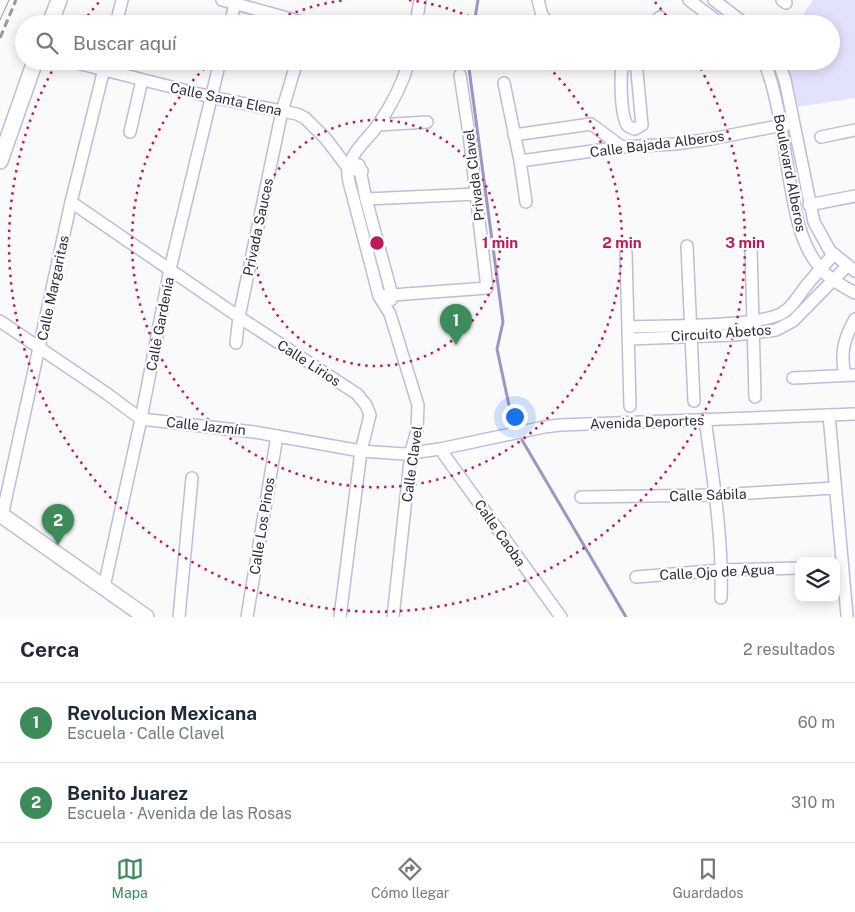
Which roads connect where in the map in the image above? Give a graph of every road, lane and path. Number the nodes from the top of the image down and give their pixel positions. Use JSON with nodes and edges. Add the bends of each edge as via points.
{"nodes":[{"id":1,"x":59,"y":0,"type":"edge"},
{"id":2,"x":122,"y":0,"type":"edge"},
{"id":3,"x":222,"y":0,"type":"edge"},
{"id":4,"x":420,"y":0,"type":"edge"},
{"id":5,"x":538,"y":0,"type":"edge"},
{"id":6,"x":689,"y":0,"type":"edge"},
{"id":7,"x":714,"y":0,"type":"edge"},
{"id":8,"x":236,"y":2,"type":"edge"},
{"id":9,"x":734,"y":14,"type":"edge"},
{"id":10,"x":53,"y":15,"type":"edge"},
{"id":11,"x":118,"y":15,"type":"edge"},
{"id":12,"x":232,"y":15,"type":"edge"},
{"id":13,"x":279,"y":15,"type":"edge"},
{"id":14,"x":418,"y":15,"type":"edge"},
{"id":15,"x":542,"y":15,"type":"edge"},
{"id":16,"x":709,"y":15,"type":"edge"},
{"id":17,"x":32,"y":70,"type":"edge"},
{"id":18,"x":103,"y":70,"type":"edge"},
{"id":19,"x":115,"y":70,"type":"edge"},
{"id":20,"x":218,"y":70,"type":"edge"},
{"id":21,"x":294,"y":70,"type":"edge"},
{"id":22,"x":407,"y":70,"type":"edge"},
{"id":23,"x":622,"y":70,"type":"edge"},
{"id":24,"x":637,"y":70,"type":"edge"},
{"id":25,"x":767,"y":70,"type":"edge"},
{"id":26,"x":781,"y":70,"type":"edge"},
{"id":27,"x":460,"y":75,"type":"dead end"},
{"id":28,"x":142,"y":80,"type":"junction"},
{"id":29,"x":504,"y":83,"type":"dead end"},
{"id":30,"x":211,"y":97,"type":"junction"},
{"id":31,"x":282,"y":111,"type":"junction"},
{"id":32,"x":428,"y":122,"type":"dead end"},
{"id":33,"x":793,"y":123,"type":"junction"},
{"id":34,"x":378,"y":125,"type":"junction"},
{"id":35,"x":779,"y":125,"type":"junction"},
{"id":36,"x":855,"y":130,"type":"edge"},
{"id":37,"x":130,"y":132,"type":"dead end"},
{"id":38,"x":514,"y":135,"type":"junction"},
{"id":39,"x":821,"y":137,"type":"dead end"},
{"id":40,"x":622,"y":147,"type":"junction"},
{"id":41,"x":356,"y":154,"type":"junction"},
{"id":42,"x":0,"y":161,"type":"edge"},
{"id":43,"x":520,"y":161,"type":"junction"},
{"id":44,"x":348,"y":168,"type":"junction"},
{"id":45,"x":362,"y":172,"type":"junction"},
{"id":46,"x":476,"y":194,"type":"junction"},
{"id":47,"x":855,"y":196,"type":"edge"},
{"id":48,"x":366,"y":199,"type":"junction"},
{"id":49,"x":71,"y":202,"type":"junction"},
{"id":50,"x":526,"y":202,"type":"dead end"},
{"id":51,"x":809,"y":205,"type":"junction"},
{"id":52,"x":687,"y":246,"type":"dead end"},
{"id":53,"x":750,"y":248,"type":"dead end"},
{"id":54,"x":626,"y":253,"type":"dead end"},
{"id":55,"x":834,"y":254,"type":"junction"},
{"id":56,"x":820,"y":268,"type":"junction"},
{"id":57,"x":851,"y":268,"type":"edge"},
{"id":58,"x":170,"y":269,"type":"junction"},
{"id":59,"x":832,"y":279,"type":"junction"},
{"id":60,"x":855,"y":293,"type":"edge"},
{"id":61,"x":392,"y":295,"type":"junction"},
{"id":62,"x":380,"y":296,"type":"junction"},
{"id":63,"x":390,"y":314,"type":"junction"},
{"id":64,"x":240,"y":317,"type":"junction"},
{"id":65,"x":855,"y":319,"type":"edge"},
{"id":66,"x":753,"y":320,"type":"junction"},
{"id":67,"x":0,"y":322,"type":"edge"},
{"id":68,"x":628,"y":327,"type":"junction"},
{"id":69,"x":691,"y":331,"type":"junction"},
{"id":70,"x":852,"y":332,"type":"edge"},
{"id":71,"x":754,"y":333,"type":"junction"},
{"id":72,"x":629,"y":339,"type":"junction"},
{"id":73,"x":236,"y":343,"type":"dead end"},
{"id":74,"x":40,"y":348,"type":"junction"},
{"id":75,"x":850,"y":375,"type":"edge"},
{"id":76,"x":793,"y":378,"type":"dead end"},
{"id":77,"x":755,"y":397,"type":"dead end"},
{"id":78,"x":694,"y":401,"type":"dead end"},
{"id":79,"x":630,"y":406,"type":"dead end"},
{"id":80,"x":855,"y":414,"type":"edge"},
{"id":81,"x":829,"y":415,"type":"junction"},
{"id":82,"x":141,"y":419,"type":"junction"},
{"id":83,"x":705,"y":419,"type":"junction"},
{"id":84,"x":277,"y":436,"type":"junction"},
{"id":85,"x":440,"y":448,"type":"junction"},
{"id":86,"x":361,"y":451,"type":"junction"},
{"id":87,"x":411,"y":452,"type":"junction"},
{"id":88,"x":192,"y":478,"type":"dead end"},
{"id":89,"x":835,"y":488,"type":"junction"},
{"id":90,"x":716,"y":495,"type":"junction"},
{"id":91,"x":581,"y":497,"type":"dead end"},
{"id":92,"x":1,"y":515,"type":"edge"},
{"id":93,"x":839,"y":557,"type":"edge"},
{"id":94,"x":840,"y":567,"type":"edge"},
{"id":95,"x":795,"y":568,"type":"edge"},
{"id":96,"x":722,"y":570,"type":"junction"},
{"id":97,"x":636,"y":577,"type":"dead end"},
{"id":98,"x":104,"y":587,"type":"junction"},
{"id":99,"x":721,"y":598,"type":"dead end"},
{"id":100,"x":847,"y":615,"type":"dead end"},
{"id":101,"x":146,"y":617,"type":"edge"},
{"id":102,"x":178,"y":617,"type":"edge"},
{"id":103,"x":247,"y":617,"type":"edge"},
{"id":104,"x":340,"y":617,"type":"edge"},
{"id":105,"x":393,"y":617,"type":"edge"},
{"id":106,"x":560,"y":617,"type":"edge"}],
"edges":[{"from":1,"to":10,"type":"street"},
{"from":2,"to":11,"type":"street"},
{"from":3,"to":8,"type":"street"},
{"from":4,"to":14,"type":"street"},
{"from":5,"to":15,"type":"street"},
{"from":6,"to":16,"type":"street"},
{"from":7,"to":9,"type":"street"},
{"from":8,"to":12,"type":"street"},
{"from":8,"to":13,"type":"street"},
{"from":17,"to":42,"type":"street"},
{"from":18,"to":49,"type":"street","name":"Calle Margaritas"},
{"from":19,"to":28,"type":"street","name":"Calle Santa Elena"},
{"from":20,"to":30,"type":"street","name":"Calle Gardenia"},
{"from":21,"to":31,"type":"street","name":"Privada Sauces"},
{"from":22,"to":34,"type":"street"},
{"from":23,"to":24,"type":"street","via":[[621,92],[626,121],[636,130],[642,125]]},
{"from":25,"to":35,"type":"street","name":"Boulevard Alberos"},
{"from":26,"to":33,"type":"street","name":"Boulevard Alberos"},
{"from":27,"to":46,"type":"street","name":"Privada Clavel"},
{"from":28,"to":30,"type":"street","name":"Calle Santa Elena"},
{"from":28,"to":37,"type":"street"},
{"from":29,"to":38,"type":"street"},
{"from":30,"to":31,"type":"street","name":"Calle Santa Elena"},
{"from":30,"to":58,"type":"street","name":"Calle Gardenia"},
{"from":31,"to":44,"type":"street","name":"Calle Santa Elena","via":[[305,118],[326,138]]},
{"from":31,"to":64,"type":"street","name":"Privada Sauces"},
{"from":32,"to":34,"type":"street"},
{"from":33,"to":35,"type":"street","name":"Calle Bajada Alberos"},
{"from":33,"to":51,"type":"street","name":"Boulevard Alberos"},
{"from":34,"to":41,"type":"street"},
{"from":35,"to":40,"type":"street","name":"Calle Bajada Alberos","via":[[711,139]]},
{"from":35,"to":56,"type":"street","name":"Boulevard Alberos","via":[[797,220],[807,249]]},
{"from":36,"to":39,"type":"street"},
{"from":38,"to":40,"type":"street","via":[[591,124]]},
{"from":38,"to":43,"type":"street"},
{"from":40,"to":43,"type":"street","name":"Calle Bajada Alberos"},
{"from":41,"to":44,"type":"street"},
{"from":41,"to":45,"type":"street","name":"Calle Clavel"},
{"from":43,"to":50,"type":"street"},
{"from":44,"to":45,"type":"street"},
{"from":44,"to":62,"type":"street","name":"Calle Clavel"},
{"from":45,"to":48,"type":"street","name":"Calle Clavel"},
{"from":46,"to":48,"type":"street"},
{"from":46,"to":61,"type":"street","name":"Privada Clavel","via":[[488,288]]},
{"from":47,"to":51,"type":"street"},
{"from":48,"to":61,"type":"street","name":"Calle Clavel"},
{"from":49,"to":58,"type":"street","name":"Calle Lirios"},
{"from":49,"to":74,"type":"street","name":"Calle Margaritas"},
{"from":51,"to":55,"type":"street","name":"Boulevard Alberos","via":[[814,222]]},
{"from":52,"to":69,"type":"street"},
{"from":53,"to":66,"type":"street"},
{"from":54,"to":68,"type":"street"},
{"from":55,"to":56,"type":"street","name":"Circuito Abetos"},
{"from":55,"to":57,"type":"street","name":"Boulevard Alberos"},
{"from":56,"to":59,"type":"street","name":"Boulevard Alberos"},
{"from":56,"to":66,"type":"street","name":"Circuito Abetos","via":[[784,313]]},
{"from":57,"to":59,"type":"street","name":"Circuito Abetos"},
{"from":58,"to":64,"type":"street","name":"Calle Lirios"},
{"from":58,"to":82,"type":"street","name":"Calle Gardenia"},
{"from":59,"to":60,"type":"street","name":"Boulevard Alberos"},
{"from":59,"to":71,"type":"street","name":"Circuito Abetos","via":[[793,321],[776,330]]},
{"from":61,"to":62,"type":"street","name":"Privada Clavel"},
{"from":61,"to":63,"type":"street","name":"Calle Clavel"},
{"from":62,"to":63,"type":"street","name":"Calle Clavel"},
{"from":63,"to":87,"type":"street","name":"Calle Clavel","via":[[418,405],[417,430]]},
{"from":64,"to":73,"type":"street","name":"Privada Sauces"},
{"from":64,"to":86,"type":"street","name":"Calle Lirios","via":[[356,394],[366,405],[370,415]]},
{"from":65,"to":70,"type":"street"},
{"from":66,"to":69,"type":"street","name":"Circuito Abetos"},
{"from":66,"to":71,"type":"street"},
{"from":67,"to":74,"type":"street","name":"Calle Jazmín"},
{"from":68,"to":69,"type":"street","name":"Circuito Abetos"},
{"from":68,"to":72,"type":"street"},
{"from":69,"to":71,"type":"street","name":"Circuito Abetos"},
{"from":69,"to":72,"type":"street","name":"Circuito Abetos"},
{"from":69,"to":78,"type":"street"},
{"from":70,"to":75,"type":"street","via":[[843,349],[842,364]]},
{"from":71,"to":77,"type":"street"},
{"from":72,"to":79,"type":"street"},
{"from":74,"to":82,"type":"street","name":"Calle Jazmín"},
{"from":74,"to":92,"type":"street","name":"Calle Margaritas"},
{"from":75,"to":76,"type":"street"},
{"from":80,"to":81,"type":"street","name":"Avenida Deportes"},
{"from":81,"to":83,"type":"street","name":"Avenida Deportes"},
{"from":81,"to":89,"type":"street"},
{"from":82,"to":84,"type":"street","name":"Calle Jazmín"},
{"from":82,"to":98,"type":"street","name":"Calle Gardenia"},
{"from":83,"to":85,"type":"street","name":"Avenida Deportes","via":[[544,427]]},
{"from":83,"to":90,"type":"street"},
{"from":84,"to":86,"type":"street","name":"Calle Jazmín"},
{"from":84,"to":103,"type":"street","name":"Calle Los Pinos"},
{"from":85,"to":87,"type":"street","name":"Calle Jazmín"},
{"from":85,"to":106,"type":"street","name":"Calle Caoba"},
{"from":86,"to":87,"type":"street","name":"Calle Jazmín"},
{"from":86,"to":104,"type":"street","name":"Calle Lirios"},
{"from":87,"to":105,"type":"street","name":"Calle Clavel"},
{"from":88,"to":102,"type":"street"},
{"from":89,"to":90,"type":"street","name":"Calle Sábila"},
{"from":89,"to":93,"type":"street"},
{"from":90,"to":91,"type":"street","name":"Calle Sábila"},
{"from":90,"to":96,"type":"street"},
{"from":92,"to":98,"type":"street"},
{"from":94,"to":100,"type":"street"},
{"from":95,"to":96,"type":"street","name":"Calle Ojo de Agua"},
{"from":96,"to":97,"type":"street","name":"Calle Ojo de Agua"},
{"from":96,"to":99,"type":"street"},
{"from":98,"to":101,"type":"street"}]}
